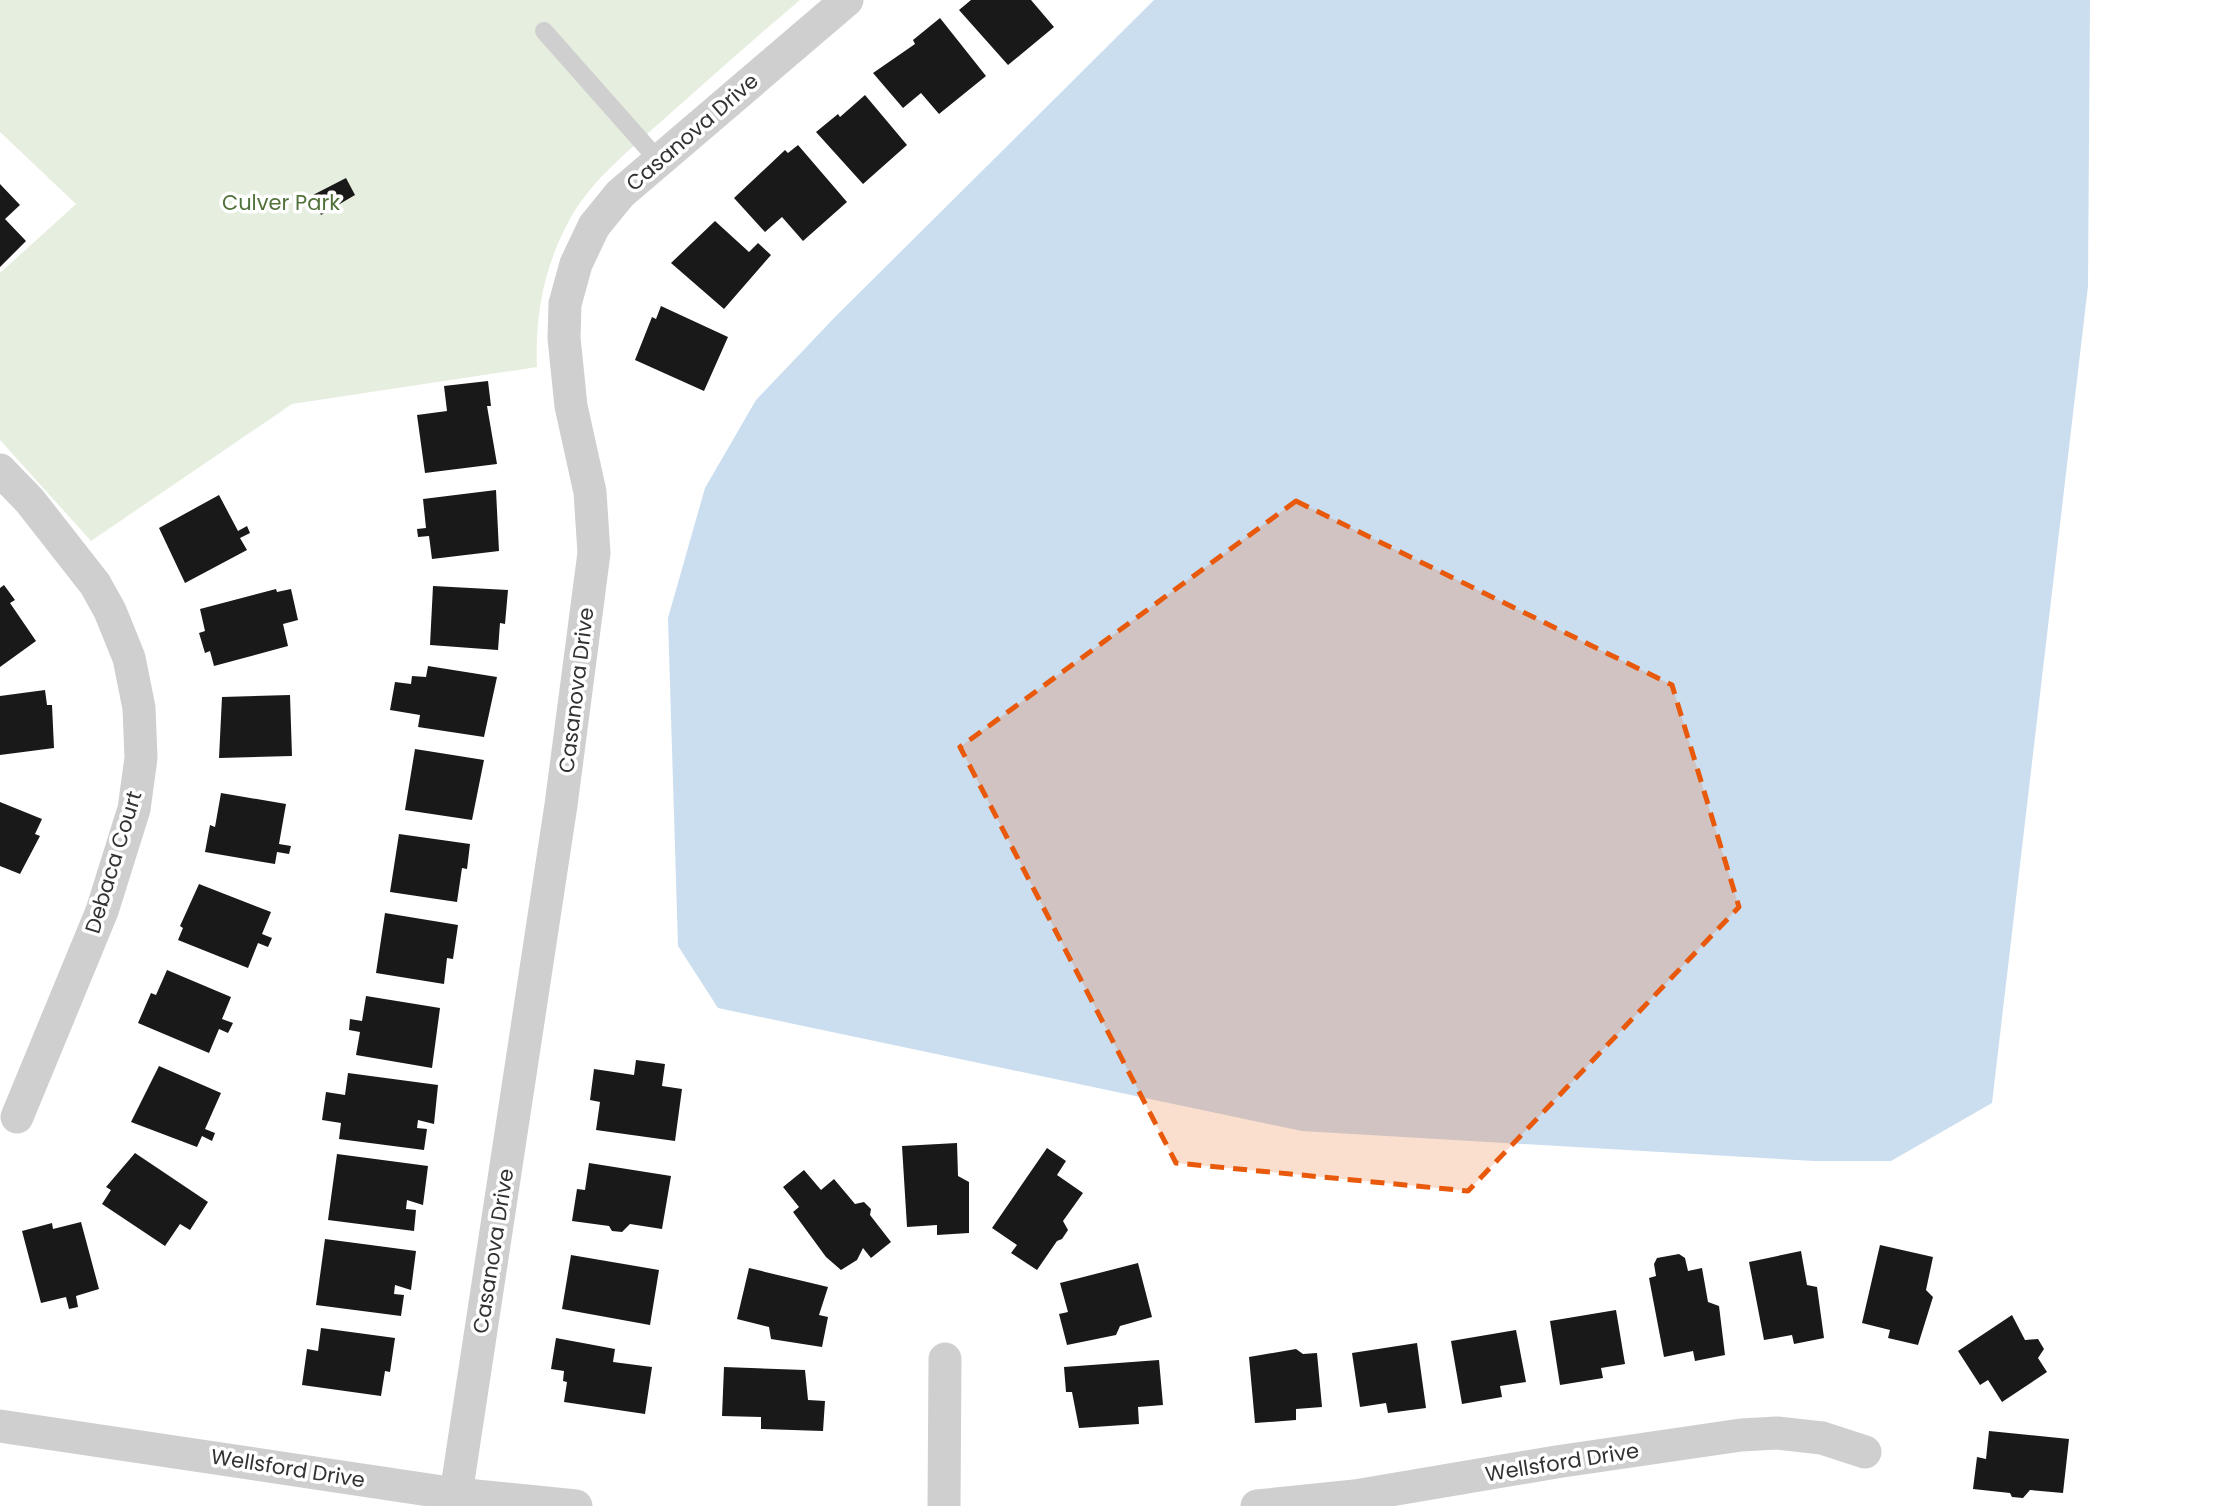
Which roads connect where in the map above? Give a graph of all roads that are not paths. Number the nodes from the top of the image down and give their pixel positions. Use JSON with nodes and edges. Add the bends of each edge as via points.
{"nodes":[{"id":1,"x":847,"y":0,"type":"edge"},
{"id":2,"x":544,"y":31,"type":"dead end"},
{"id":3,"x":659,"y":161,"type":"junction"},
{"id":4,"x":0,"y":470,"type":"edge"},
{"id":5,"x":17,"y":1117,"type":"dead end"},
{"id":6,"x":945,"y":1359,"type":"dead end"},
{"id":7,"x":0,"y":1426,"type":"edge"},
{"id":8,"x":1865,"y":1452,"type":"dead end"},
{"id":9,"x":456,"y":1494,"type":"junction"},
{"id":10,"x":576,"y":1506,"type":"edge"},
{"id":11,"x":944,"y":1506,"type":"edge"},
{"id":12,"x":1257,"y":1506,"type":"edge"}],
"edges":[{"from":1,"to":3,"type":"street","name":"Casanova Drive"},
{"from":2,"to":3,"type":"lane"},
{"from":3,"to":9,"type":"street","name":"Casanova Drive","via":[[620,194],[594,226],[576,264],[565,304],[571,406],[590,492],[594,553],[561,805]]},
{"from":4,"to":5,"type":"street","name":"Debaca Court","via":[[95,584],[110,611],[129,658],[139,708],[141,758],[134,809],[102,911]]},
{"from":6,"to":11,"type":"street"},
{"from":7,"to":9,"type":"street","name":"Wellsford Drive"},
{"from":8,"to":12,"type":"street","name":"Wellsford Drive","via":[[1822,1438],[1741,1435],[1355,1496]]},
{"from":9,"to":10,"type":"street","name":"Wellsford Drive"}]}
